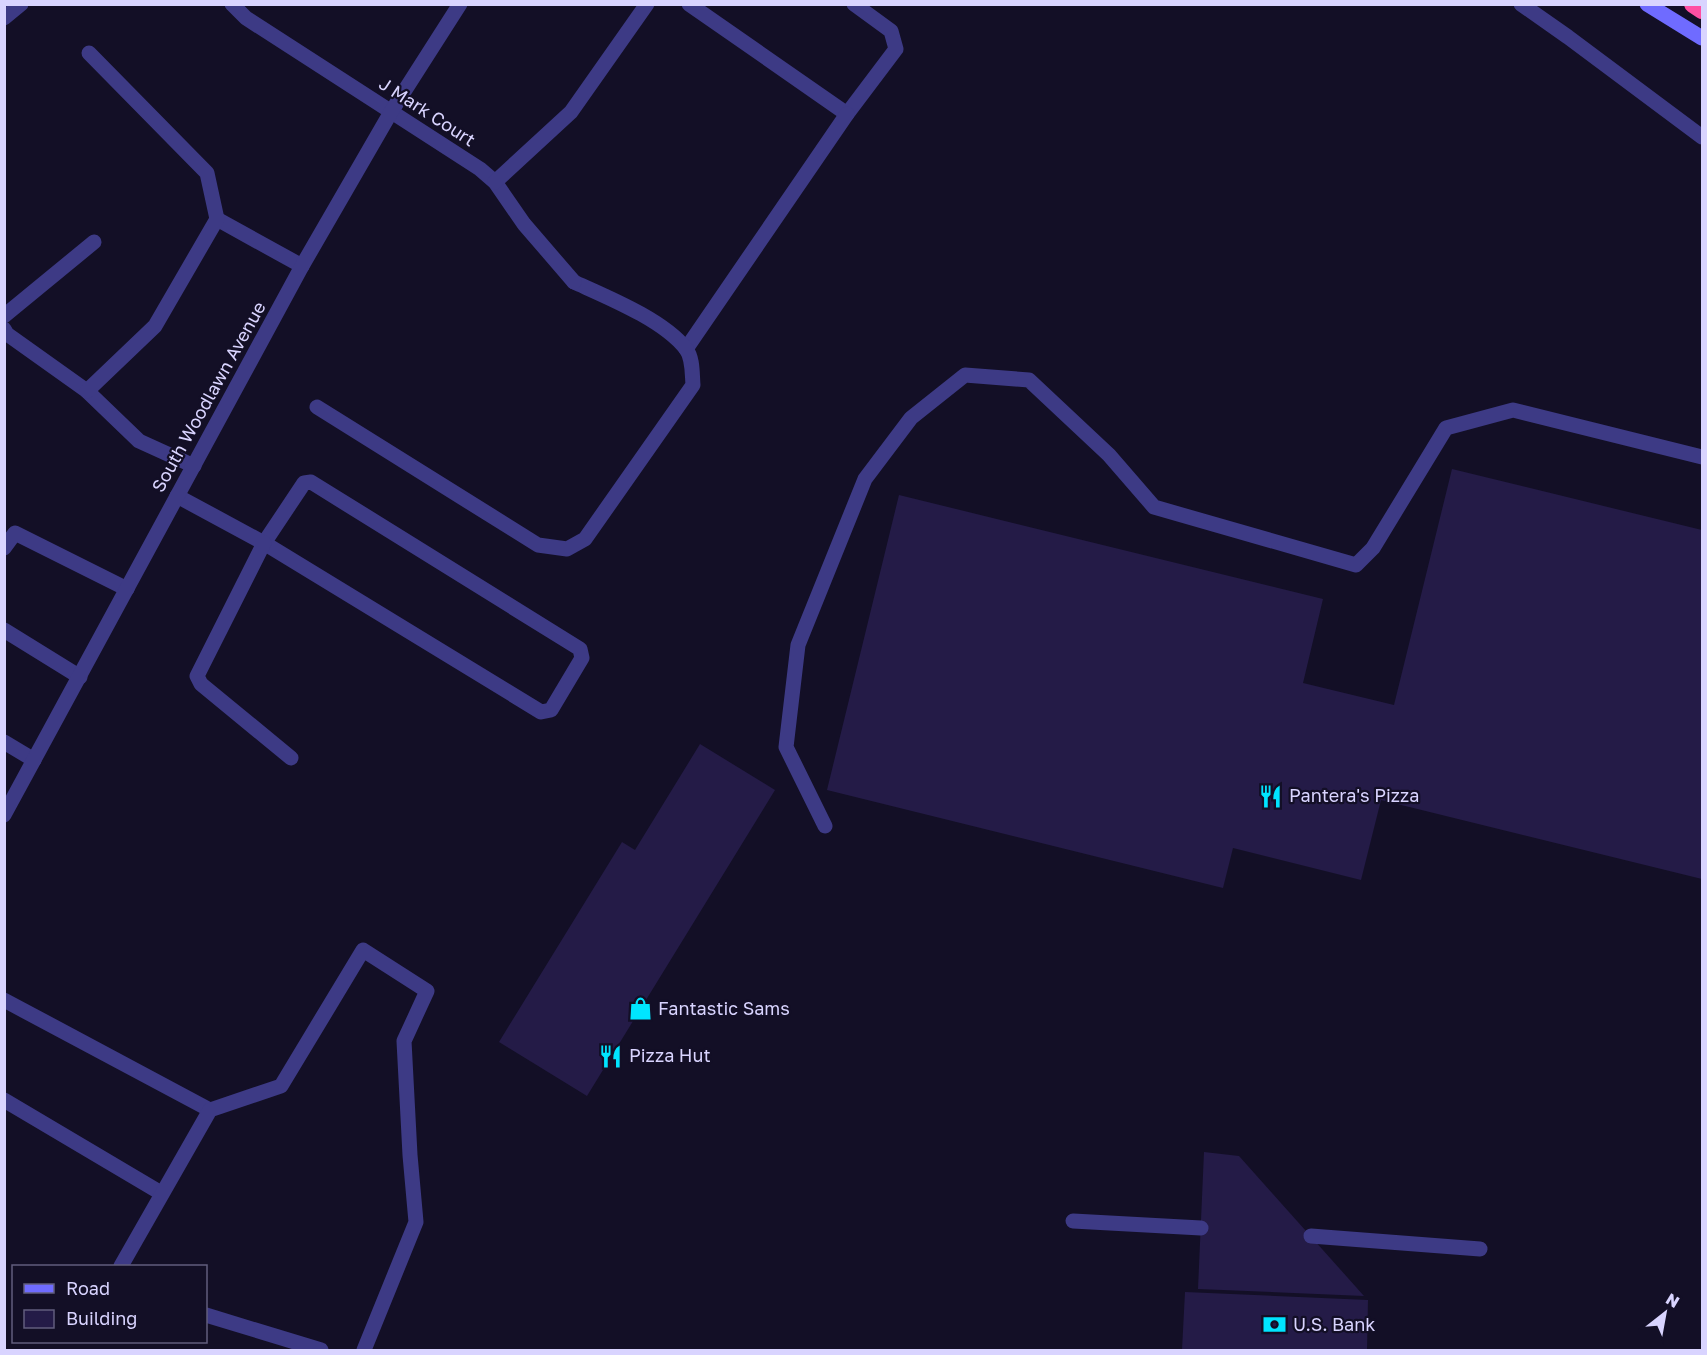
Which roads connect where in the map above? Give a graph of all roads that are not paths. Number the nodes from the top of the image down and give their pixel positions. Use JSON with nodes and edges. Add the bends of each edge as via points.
{"nodes":[{"id":1,"x":21,"y":4,"type":"edge"},
{"id":2,"x":232,"y":4,"type":"edge"},
{"id":3,"x":460,"y":4,"type":"edge"},
{"id":4,"x":647,"y":4,"type":"edge"},
{"id":5,"x":689,"y":4,"type":"edge"},
{"id":6,"x":854,"y":4,"type":"edge"},
{"id":7,"x":1521,"y":4,"type":"edge"},
{"id":8,"x":1647,"y":4,"type":"edge"},
{"id":9,"x":1693,"y":4,"type":"edge"},
{"id":10,"x":1702,"y":10,"type":"edge"},
{"id":11,"x":4,"y":18,"type":"edge"},
{"id":12,"x":1702,"y":38,"type":"edge"},
{"id":13,"x":89,"y":53,"type":"dead end"},
{"id":14,"x":391,"y":112,"type":"junction"},
{"id":15,"x":847,"y":114,"type":"junction"},
{"id":16,"x":1702,"y":137,"type":"edge"},
{"id":17,"x":495,"y":182,"type":"junction"},
{"id":18,"x":217,"y":219,"type":"junction"},
{"id":19,"x":94,"y":242,"type":"dead end"},
{"id":20,"x":302,"y":266,"type":"junction"},
{"id":21,"x":4,"y":316,"type":"edge"},
{"id":22,"x":4,"y":329,"type":"edge"},
{"id":23,"x":687,"y":349,"type":"junction"},
{"id":24,"x":87,"y":392,"type":"junction"},
{"id":25,"x":317,"y":407,"type":"dead end"},
{"id":26,"x":1702,"y":457,"type":"edge"},
{"id":27,"x":194,"y":466,"type":"junction"},
{"id":28,"x":177,"y":496,"type":"junction"},
{"id":29,"x":264,"y":543,"type":"junction"},
{"id":30,"x":4,"y":548,"type":"edge"},
{"id":31,"x":127,"y":589,"type":"junction"},
{"id":32,"x":4,"y":630,"type":"edge"},
{"id":33,"x":80,"y":677,"type":"junction"},
{"id":34,"x":4,"y":742,"type":"edge"},
{"id":35,"x":291,"y":758,"type":"dead end"},
{"id":36,"x":34,"y":760,"type":"junction"},
{"id":37,"x":4,"y":815,"type":"edge"},
{"id":38,"x":825,"y":826,"type":"dead end"},
{"id":39,"x":4,"y":1000,"type":"edge"},
{"id":40,"x":4,"y":1100,"type":"edge"},
{"id":41,"x":210,"y":1110,"type":"junction"},
{"id":42,"x":161,"y":1192,"type":"junction"},
{"id":43,"x":1073,"y":1221,"type":"dead end"},
{"id":44,"x":1201,"y":1228,"type":"dead end"},
{"id":45,"x":1311,"y":1236,"type":"dead end"},
{"id":46,"x":1480,"y":1249,"type":"dead end"},
{"id":47,"x":122,"y":1265,"type":"edge"},
{"id":48,"x":207,"y":1315,"type":"edge"},
{"id":49,"x":321,"y":1350,"type":"edge"},
{"id":50,"x":364,"y":1350,"type":"edge"}],
"edges":[{"from":1,"to":11,"type":"street"},
{"from":2,"to":14,"type":"street","name":"J Mark Court","via":[[246,18]]},
{"from":3,"to":14,"type":"street","name":"South Woodlawn Avenue"},
{"from":4,"to":17,"type":"street","via":[[571,112]]},
{"from":5,"to":15,"type":"street"},
{"from":6,"to":15,"type":"street","via":[[891,31],[896,49]]},
{"from":7,"to":16,"type":"street"},
{"from":8,"to":12,"type":"main road"},
{"from":9,"to":10,"type":"highway"},
{"from":13,"to":18,"type":"street","via":[[207,173]]},
{"from":14,"to":17,"type":"street","name":"J Mark Court"},
{"from":14,"to":20,"type":"street","name":"South Woodlawn Avenue"},
{"from":15,"to":23,"type":"street"},
{"from":17,"to":23,"type":"street","name":"J Mark Court","via":[[524,224],[574,282],[658,324]]},
{"from":18,"to":20,"type":"street"},
{"from":18,"to":24,"type":"street","via":[[155,326]]},
{"from":19,"to":21,"type":"street"},
{"from":20,"to":27,"type":"street","name":"South Woodlawn Avenue"},
{"from":22,"to":24,"type":"street"},
{"from":23,"to":25,"type":"street","via":[[693,385],[585,539],[567,549],[538,545]]},
{"from":24,"to":27,"type":"street","via":[[139,441]]},
{"from":26,"to":38,"type":"street","via":[[1513,410],[1446,428],[1373,548],[1356,565],[1154,507],[1109,455],[1029,380],[965,375],[911,418],[865,479],[798,645],[786,747]]},
{"from":27,"to":28,"type":"street","name":"South Woodlawn Avenue"},
{"from":28,"to":29,"type":"street"},
{"from":28,"to":31,"type":"street","name":"South Woodlawn Avenue"},
{"from":29,"to":29,"type":"street","via":[[541,712],[551,710],[582,658],[580,649],[311,482],[304,483]]},
{"from":29,"to":35,"type":"street","via":[[196,676]]},
{"from":30,"to":31,"type":"street","via":[[15,533]]},
{"from":31,"to":33,"type":"street","name":"South Woodlawn Avenue"},
{"from":32,"to":33,"type":"street"},
{"from":33,"to":36,"type":"street","name":"South Woodlawn Avenue"},
{"from":34,"to":36,"type":"street"},
{"from":36,"to":37,"type":"street","name":"South Woodlawn Avenue"},
{"from":39,"to":41,"type":"street"},
{"from":40,"to":42,"type":"street"},
{"from":41,"to":42,"type":"street"},
{"from":41,"to":50,"type":"street","via":[[281,1086],[363,950],[427,991],[404,1041],[416,1222]]},
{"from":42,"to":47,"type":"street"},
{"from":43,"to":44,"type":"street"},
{"from":45,"to":46,"type":"street"},
{"from":48,"to":49,"type":"street"}]}
